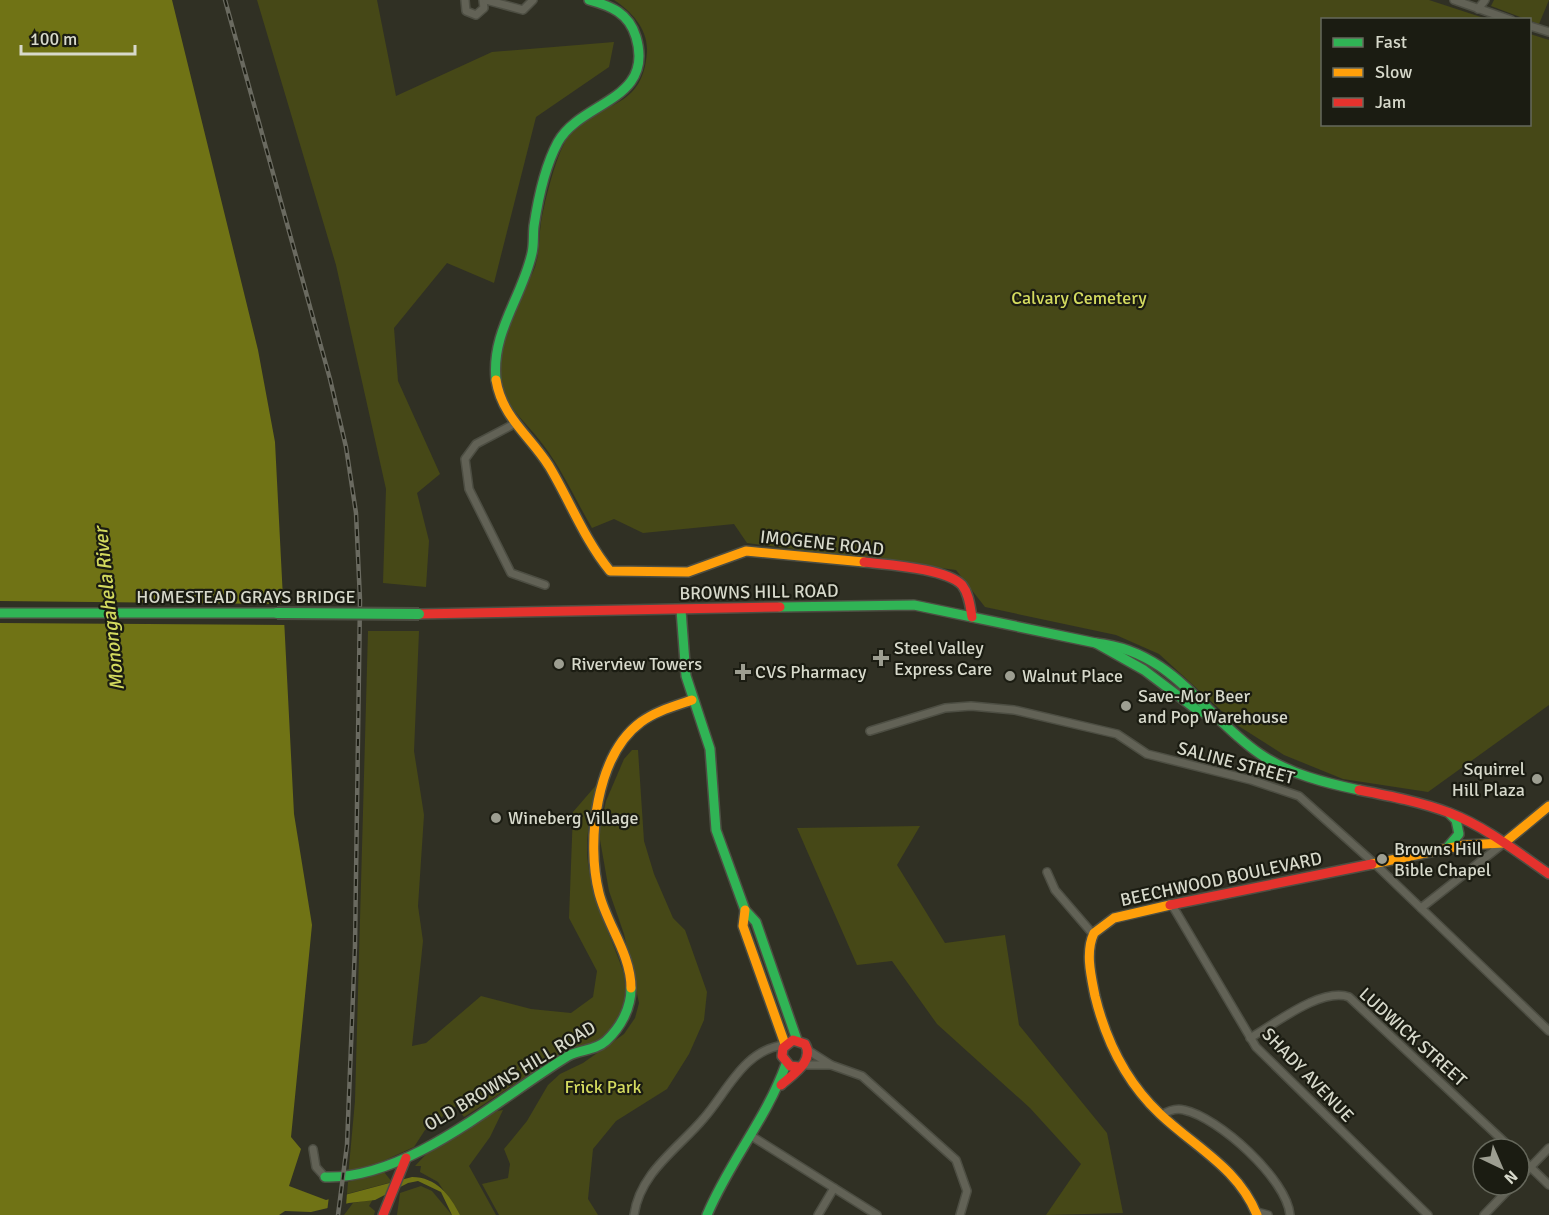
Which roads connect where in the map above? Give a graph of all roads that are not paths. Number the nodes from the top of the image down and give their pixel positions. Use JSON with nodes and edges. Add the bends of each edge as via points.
{"nodes":[{"id":1,"x":465,"y":0,"type":"edge"},
{"id":2,"x":533,"y":0,"type":"edge"},
{"id":3,"x":589,"y":0,"type":"edge"},
{"id":4,"x":1454,"y":0,"type":"edge"},
{"id":5,"x":1485,"y":0,"type":"edge"},
{"id":6,"x":484,"y":3,"type":"edge"},
{"id":7,"x":1478,"y":9,"type":"junction"},
{"id":8,"x":1505,"y":18,"type":"edge"},
{"id":9,"x":1531,"y":26,"type":"edge"},
{"id":10,"x":1549,"y":32,"type":"edge"},
{"id":11,"x":514,"y":424,"type":"junction"},
{"id":12,"x":545,"y":585,"type":"dead end"},
{"id":13,"x":681,"y":610,"type":"junction"},
{"id":14,"x":0,"y":613,"type":"edge"},
{"id":15,"x":419,"y":614,"type":"joint"},
{"id":16,"x":972,"y":617,"type":"junction"},
{"id":17,"x":692,"y":700,"type":"junction"},
{"id":18,"x":870,"y":731,"type":"dead end"},
{"id":19,"x":1549,"y":806,"type":"edge"},
{"id":20,"x":1449,"y":813,"type":"junction"},
{"id":21,"x":1504,"y":843,"type":"junction"},
{"id":22,"x":1446,"y":849,"type":"junction"},
{"id":23,"x":1375,"y":864,"type":"junction"},
{"id":24,"x":1047,"y":872,"type":"dead end"},
{"id":25,"x":1549,"y":874,"type":"edge"},
{"id":26,"x":1172,"y":905,"type":"junction"},
{"id":27,"x":1421,"y":908,"type":"junction"},
{"id":28,"x":745,"y":910,"type":"junction"},
{"id":29,"x":1092,"y":933,"type":"junction"},
{"id":30,"x":1549,"y":1031,"type":"edge"},
{"id":31,"x":1250,"y":1038,"type":"junction"},
{"id":32,"x":797,"y":1040,"type":"junction"},
{"id":33,"x":767,"y":1051,"type":"junction"},
{"id":34,"x":809,"y":1051,"type":"junction"},
{"id":35,"x":785,"y":1052,"type":"junction"},
{"id":36,"x":831,"y":1065,"type":"junction"},
{"id":37,"x":801,"y":1066,"type":"junction"},
{"id":38,"x":779,"y":1087,"type":"junction"},
{"id":39,"x":1162,"y":1115,"type":"junction"},
{"id":40,"x":753,"y":1137,"type":"junction"},
{"id":41,"x":1499,"y":1137,"type":"edge"},
{"id":42,"x":1549,"y":1148,"type":"edge"},
{"id":43,"x":313,"y":1149,"type":"dead end"},
{"id":44,"x":404,"y":1162,"type":"junction"},
{"id":45,"x":1531,"y":1167,"type":"joint"},
{"id":46,"x":325,"y":1177,"type":"joint"},
{"id":47,"x":1549,"y":1185,"type":"edge"},
{"id":48,"x":834,"y":1188,"type":"junction"},
{"id":49,"x":1501,"y":1197,"type":"edge"},
{"id":50,"x":384,"y":1214,"type":"edge"},
{"id":51,"x":1261,"y":1214,"type":"edge"},
{"id":52,"x":634,"y":1215,"type":"edge"},
{"id":53,"x":707,"y":1215,"type":"edge"},
{"id":54,"x":818,"y":1215,"type":"edge"},
{"id":55,"x":877,"y":1215,"type":"edge"},
{"id":56,"x":960,"y":1215,"type":"edge"},
{"id":57,"x":1290,"y":1215,"type":"edge"},
{"id":58,"x":1428,"y":1215,"type":"edge"},
{"id":59,"x":1484,"y":1215,"type":"edge"}],
"edges":[{"from":1,"to":6,"type":"street","via":[[464,8],[469,14],[476,15]]},
{"from":2,"to":6,"type":"street","via":[[523,10]]},
{"from":3,"to":11,"type":"street","via":[[611,6],[628,19],[638,38],[640,58],[635,75],[621,93],[570,126],[558,143],[535,223],[525,276],[505,318],[496,350],[495,376],[503,406]]},
{"from":4,"to":7,"type":"street"},
{"from":5,"to":7,"type":"street"},
{"from":7,"to":8,"type":"street"},
{"from":9,"to":10,"type":"street"},
{"from":11,"to":12,"type":"street","via":[[476,444],[465,459],[469,489],[511,573]]},
{"from":11,"to":16,"type":"street","name":"IMOGENE ROAD","via":[[542,455],[610,571],[686,572],[746,551],[915,569],[946,575],[958,582],[969,600]]},
{"from":13,"to":15,"type":"street","name":"BROWNS HILL ROAD"},
{"from":13,"to":16,"type":"street","name":"BROWNS HILL ROAD","via":[[914,604]]},
{"from":13,"to":17,"type":"street","via":[[686,676]]},
{"from":14,"to":15,"type":"street","name":"HOMESTEAD GRAYS BRIDGE","bridge":true},
{"from":16,"to":20,"type":"street","name":"BROWNS HILL ROAD","via":[[1096,643],[1108,654],[1159,680],[1199,713],[1217,719],[1262,755],[1314,780]]},
{"from":17,"to":28,"type":"street","via":[[709,745],[716,830]]},
{"from":17,"to":44,"type":"street","name":"OLD BROWNS HILL ROAD","via":[[634,727],[604,779],[596,812],[593,856],[599,894],[632,986],[627,1010],[613,1033],[600,1046],[572,1054]]},
{"from":18,"to":23,"type":"street","name":"SALINE STREET","via":[[945,708],[971,706],[1081,724],[1117,734],[1147,754],[1299,796]]},
{"from":19,"to":21,"type":"street"},
{"from":20,"to":21,"type":"street","name":"BROWNS HILL ROAD"},
{"from":20,"to":22,"type":"street","via":[[1459,832]]},
{"from":21,"to":22,"type":"street","name":"BEECHWOOD BOULEVARD"},
{"from":21,"to":25,"type":"street"},
{"from":21,"to":27,"type":"street"},
{"from":22,"to":23,"type":"street","name":"BEECHWOOD BOULEVARD"},
{"from":23,"to":26,"type":"street","name":"BEECHWOOD BOULEVARD"},
{"from":23,"to":27,"type":"street","name":"SALINE STREET"},
{"from":24,"to":29,"type":"street","via":[[1055,890]]},
{"from":26,"to":29,"type":"street","name":"BEECHWOOD BOULEVARD","via":[[1113,918]]},
{"from":26,"to":31,"type":"street","name":"SHADY AVENUE"},
{"from":27,"to":30,"type":"street","name":"SALINE STREET"},
{"from":28,"to":32,"type":"street","via":[[756,922]]},
{"from":28,"to":35,"type":"street","via":[[743,926]]},
{"from":29,"to":39,"type":"street","via":[[1088,947],[1093,988],[1106,1035],[1126,1076]]},
{"from":31,"to":41,"type":"street","name":"LUDWICK STREET","via":[[1327,995],[1342,994]]},
{"from":31,"to":58,"type":"street","name":"SHADY AVENUE","via":[[1276,1069]]},
{"from":32,"to":34,"type":"street"},
{"from":32,"to":35,"type":"street"},
{"from":33,"to":35,"type":"street"},
{"from":33,"to":35,"type":"street"},
{"from":33,"to":52,"type":"street","via":[[735,1074],[704,1119],[666,1156],[641,1193]]},
{"from":34,"to":36,"type":"street"},
{"from":34,"to":37,"type":"street"},
{"from":35,"to":37,"type":"street"},
{"from":35,"to":38,"type":"street"},
{"from":36,"to":37,"type":"street"},
{"from":36,"to":56,"type":"street","via":[[862,1076],[956,1160],[967,1191]]},
{"from":37,"to":38,"type":"street"},
{"from":38,"to":40,"type":"street"},
{"from":39,"to":51,"type":"street","via":[[1236,1177]]},
{"from":39,"to":57,"type":"street","via":[[1184,1110],[1225,1132],[1264,1168],[1287,1203]]},
{"from":40,"to":48,"type":"street"},
{"from":40,"to":53,"type":"street","via":[[718,1190]]},
{"from":42,"to":45,"type":"street"},
{"from":43,"to":46,"type":"street","name":"OLD BROWNS HILL ROAD","via":[[316,1167]]},
{"from":44,"to":46,"type":"street","name":"OLD BROWNS HILL ROAD","via":[[347,1180]]},
{"from":44,"to":50,"type":"street"},
{"from":45,"to":47,"type":"street"},
{"from":48,"to":54,"type":"street"},
{"from":48,"to":55,"type":"street"},
{"from":49,"to":59,"type":"street"}]}
